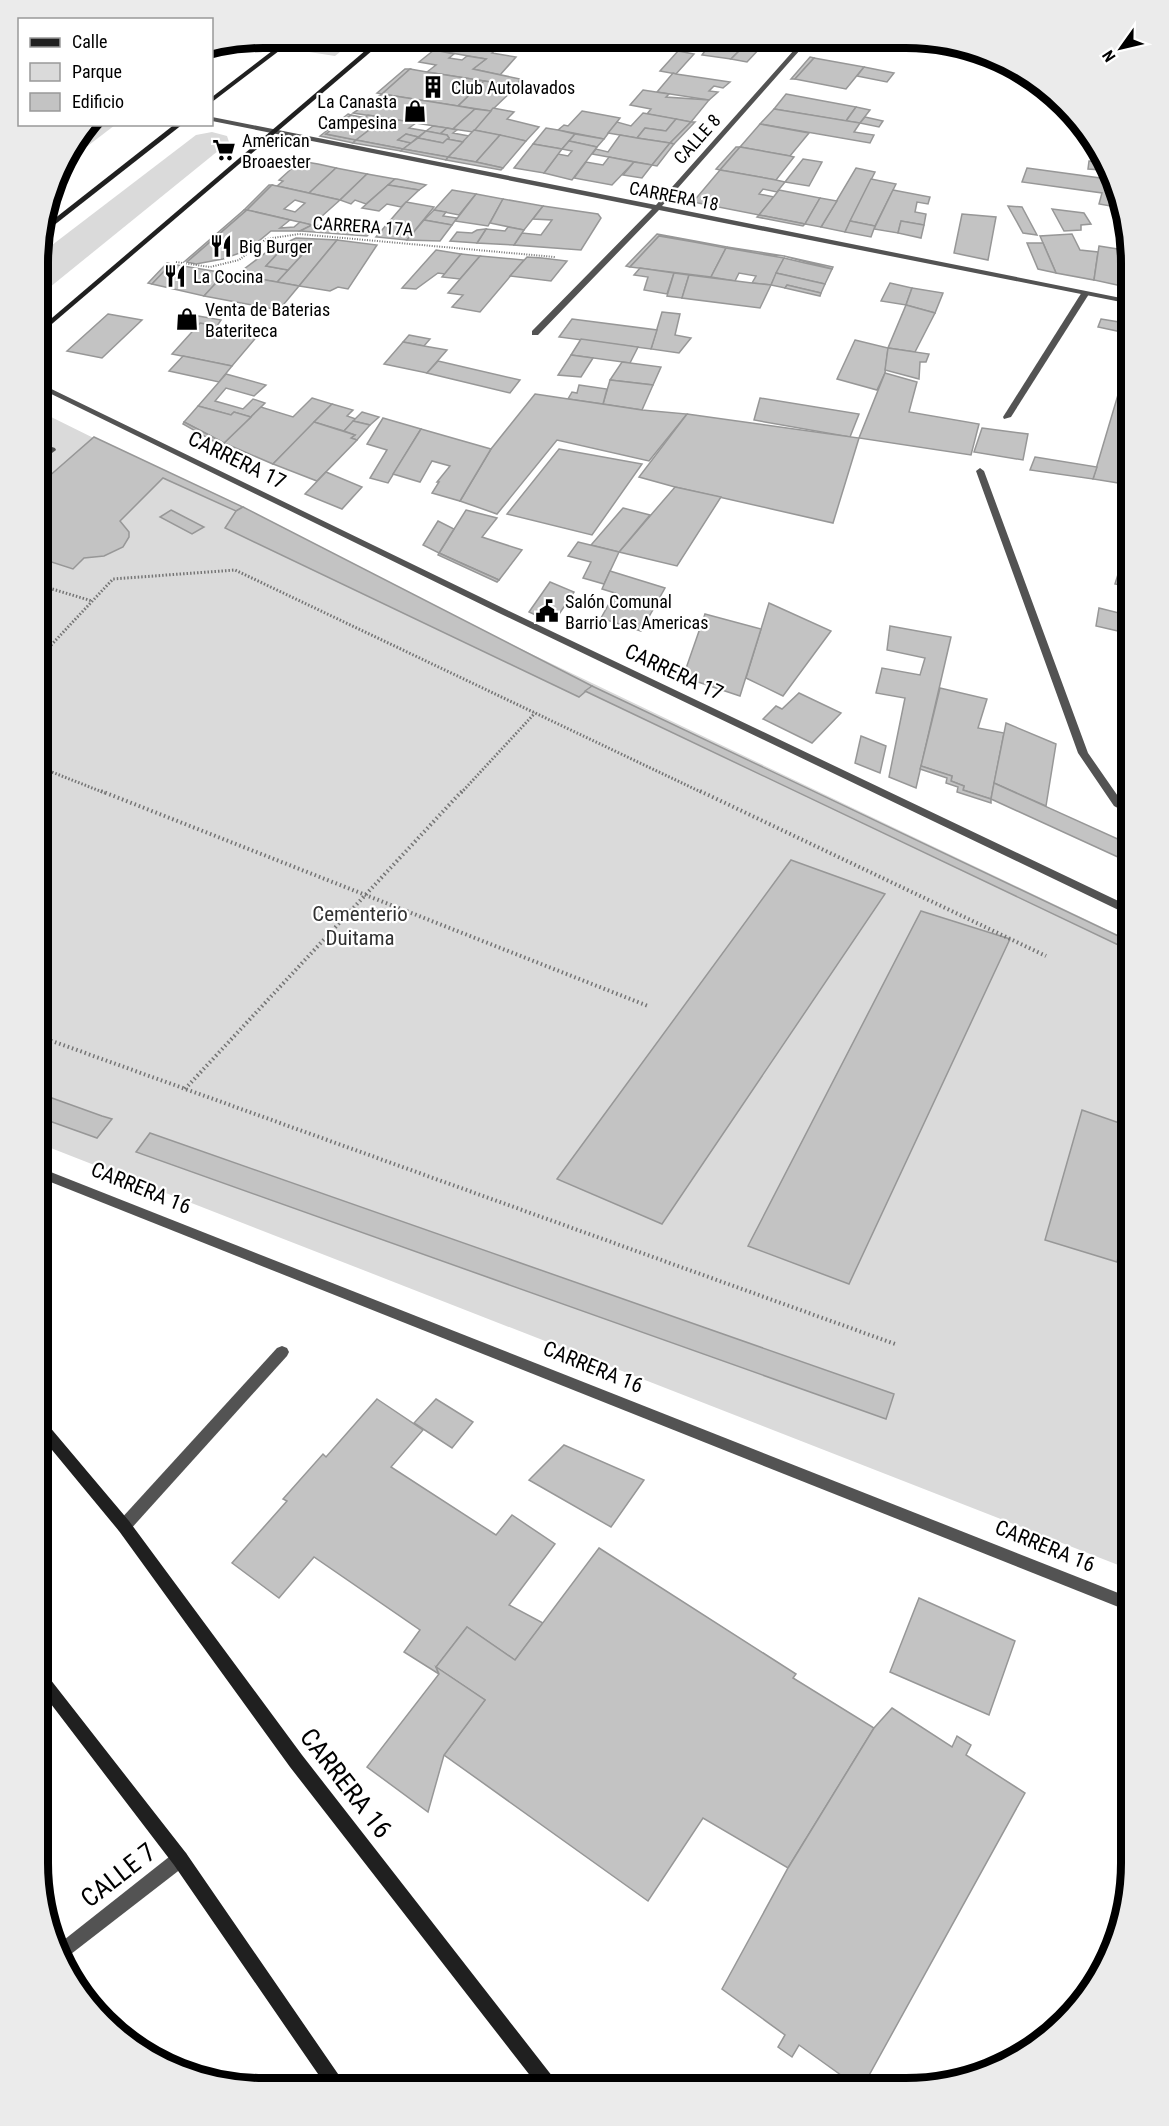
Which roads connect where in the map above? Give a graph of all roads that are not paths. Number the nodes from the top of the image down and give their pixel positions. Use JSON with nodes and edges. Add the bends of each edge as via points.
{"nodes":[{"id":1,"x":280,"y":48,"type":"edge"},
{"id":2,"x":372,"y":48,"type":"edge"},
{"id":3,"x":800,"y":48,"type":"edge"},
{"id":4,"x":213,"y":99,"type":"edge"},
{"id":5,"x":213,"y":119,"type":"edge"},
{"id":6,"x":177,"y":126,"type":"edge"},
{"id":7,"x":273,"y":132,"type":"junction"},
{"id":8,"x":657,"y":208,"type":"junction"},
{"id":9,"x":51,"y":225,"type":"edge"},
{"id":10,"x":1085,"y":294,"type":"junction"},
{"id":11,"x":1121,"y":300,"type":"edge"},
{"id":12,"x":48,"y":325,"type":"edge"},
{"id":13,"x":535,"y":333,"type":"dead end"},
{"id":14,"x":48,"y":389,"type":"edge"},
{"id":15,"x":1007,"y":417,"type":"dead end"},
{"id":16,"x":48,"y":449,"type":"edge"},
{"id":17,"x":52,"y":450,"type":"dead end"},
{"id":18,"x":980,"y":471,"type":"dead end"},
{"id":19,"x":1121,"y":806,"type":"edge"},
{"id":20,"x":1121,"y":907,"type":"edge"},
{"id":21,"x":48,"y":1176,"type":"edge"},
{"id":22,"x":282,"y":1352,"type":"dead end"},
{"id":23,"x":48,"y":1435,"type":"edge"},
{"id":24,"x":124,"y":1526,"type":"junction"},
{"id":25,"x":1121,"y":1601,"type":"edge"},
{"id":26,"x":48,"y":1688,"type":"edge"},
{"id":27,"x":180,"y":1859,"type":"junction"},
{"id":28,"x":65,"y":1948,"type":"edge"},
{"id":29,"x":332,"y":2078,"type":"edge"},
{"id":30,"x":543,"y":2078,"type":"edge"}],
"edges":[{"from":1,"to":4,"type":"main road"},
{"from":2,"to":7,"type":"main road"},
{"from":3,"to":8,"type":"street","name":"CALLE 8"},
{"from":5,"to":7,"type":"street","name":"CARRERA 18"},
{"from":6,"to":9,"type":"main road"},
{"from":7,"to":8,"type":"street","name":"CARRERA 18"},
{"from":7,"to":12,"type":"main road"},
{"from":8,"to":10,"type":"street","name":"CARRERA 18"},
{"from":8,"to":13,"type":"street","name":"CALLE 8"},
{"from":10,"to":11,"type":"street","name":"CARRERA 18"},
{"from":10,"to":15,"type":"street"},
{"from":14,"to":20,"type":"street","name":"CARRERA 17"},
{"from":16,"to":17,"type":"street"},
{"from":18,"to":19,"type":"street","via":[[1083,753]]},
{"from":21,"to":25,"type":"street","name":"CARRERA 16"},
{"from":22,"to":24,"type":"street"},
{"from":23,"to":24,"type":"main road","name":"CARRERA 16"},
{"from":24,"to":30,"type":"main road","name":"CARRERA 16","via":[[296,1761]]},
{"from":26,"to":27,"type":"main road"},
{"from":27,"to":28,"type":"street","name":"CALLE 7"},
{"from":27,"to":29,"type":"main road"}]}
